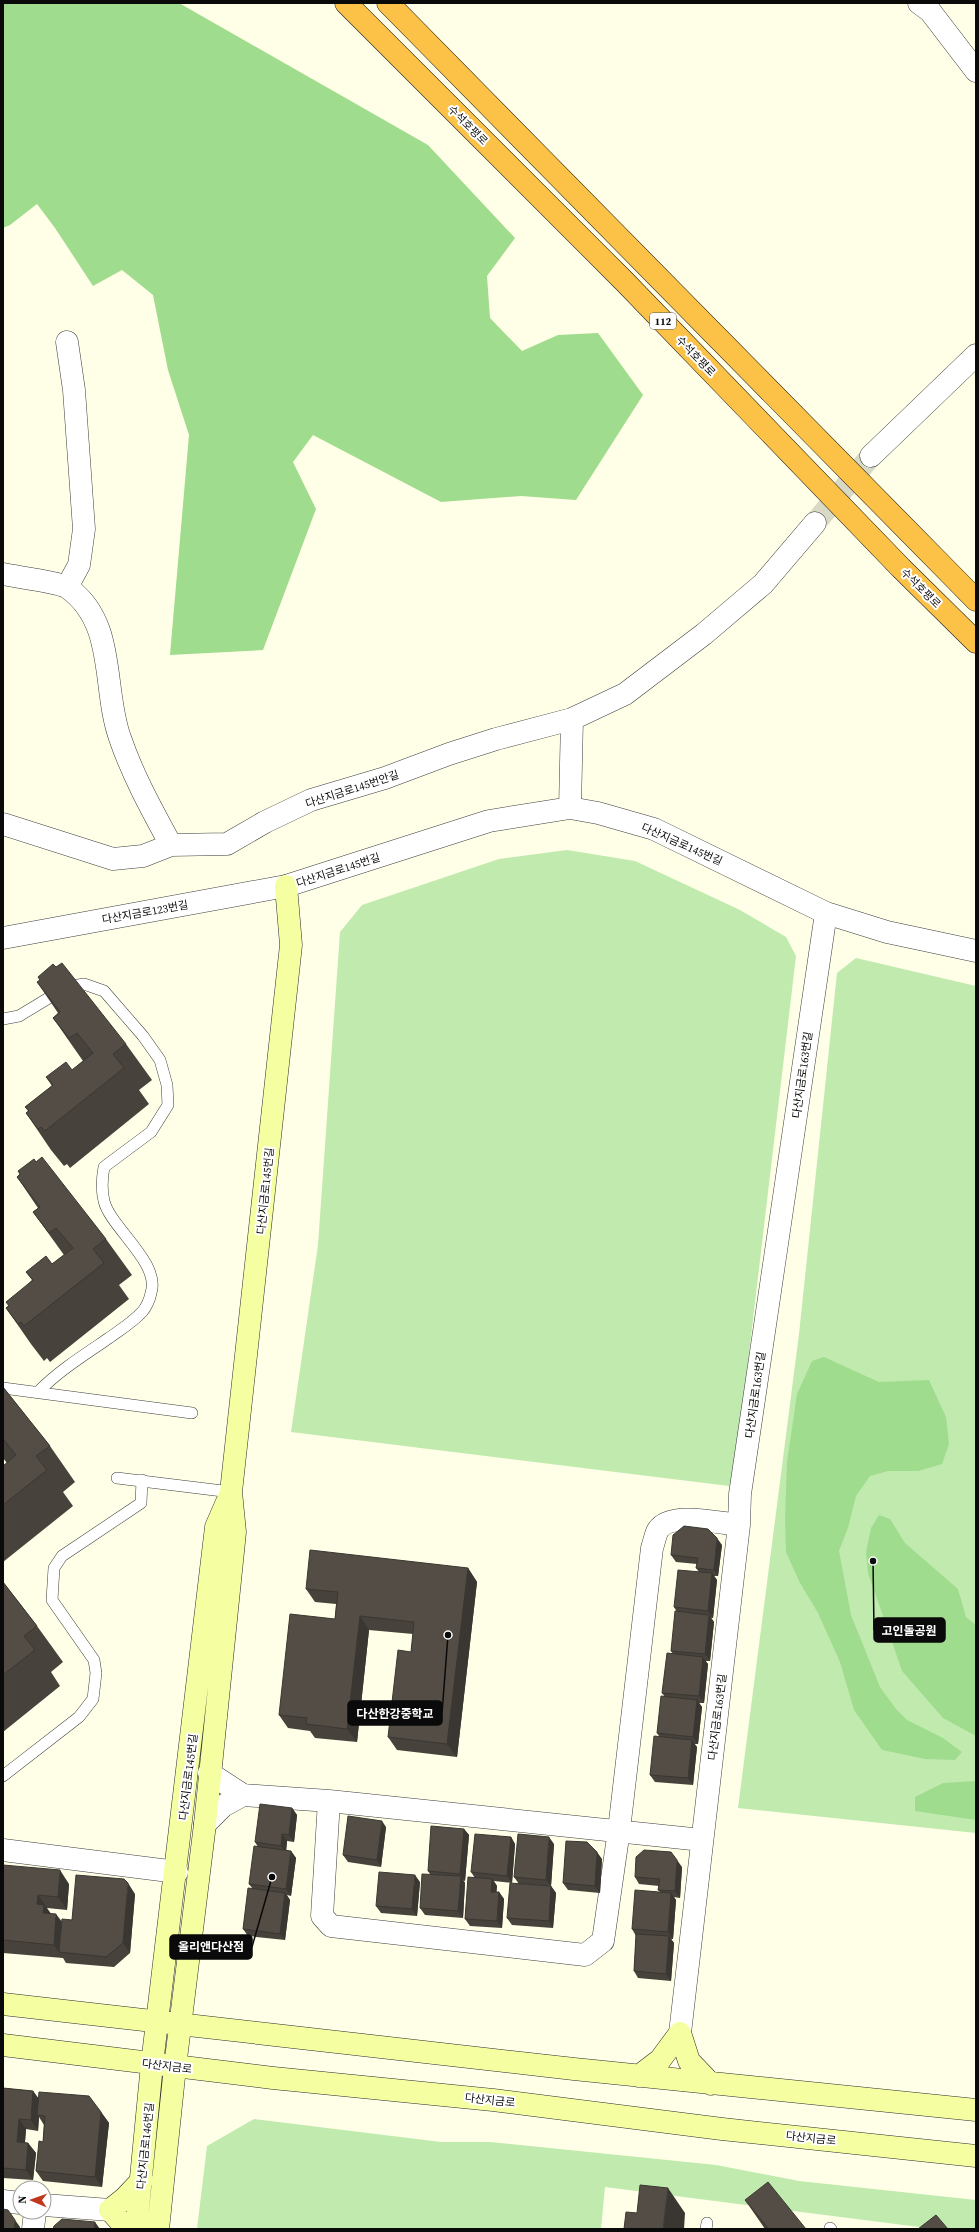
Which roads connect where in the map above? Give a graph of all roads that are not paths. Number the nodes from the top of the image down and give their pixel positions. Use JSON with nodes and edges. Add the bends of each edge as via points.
{"nodes":[{"id":1,"x":346,"y":3,"type":"edge"},
{"id":2,"x":388,"y":3,"type":"edge"},
{"id":3,"x":919,"y":3,"type":"edge"},
{"id":4,"x":976,"y":71,"type":"edge"},
{"id":5,"x":67,"y":342,"type":"dead end"},
{"id":6,"x":976,"y":356,"type":"edge"},
{"id":7,"x":871,"y":456,"type":"tunnel mouth"},
{"id":8,"x":815,"y":523,"type":"tunnel mouth"},
{"id":9,"x":3,"y":574,"type":"edge"},
{"id":10,"x":67,"y":587,"type":"junction"},
{"id":11,"x":976,"y":600,"type":"edge"},
{"id":12,"x":976,"y":642,"type":"edge"},
{"id":13,"x":572,"y":719,"type":"junction"},
{"id":14,"x":570,"y":808,"type":"junction"},
{"id":15,"x":3,"y":824,"type":"edge"},
{"id":16,"x":171,"y":845,"type":"junction"},
{"id":17,"x":286,"y":886,"type":"junction"},
{"id":18,"x":826,"y":913,"type":"junction"},
{"id":19,"x":3,"y":938,"type":"edge"},
{"id":20,"x":976,"y":951,"type":"edge"},
{"id":21,"x":3,"y":1019,"type":"edge"},
{"id":22,"x":3,"y":1388,"type":"edge"},
{"id":23,"x":39,"y":1392,"type":"junction"},
{"id":24,"x":192,"y":1413,"type":"dead end"},
{"id":25,"x":117,"y":1478,"type":"dead end"},
{"id":26,"x":142,"y":1480,"type":"junction"},
{"id":27,"x":231,"y":1492,"type":"junction"},
{"id":28,"x":739,"y":1525,"type":"junction"},
{"id":29,"x":209,"y":1773,"type":"junction"},
{"id":30,"x":3,"y":1776,"type":"edge"},
{"id":31,"x":243,"y":1794,"type":"junction"},
{"id":32,"x":329,"y":1801,"type":"junction"},
{"id":33,"x":205,"y":1824,"type":"junction"},
{"id":34,"x":619,"y":1830,"type":"junction"},
{"id":35,"x":702,"y":1840,"type":"junction"},
{"id":36,"x":3,"y":1850,"type":"edge"},
{"id":37,"x":177,"y":1872,"type":"junction"},
{"id":38,"x":3,"y":2004,"type":"edge"},
{"id":39,"x":158,"y":2022,"type":"junction"},
{"id":40,"x":180,"y":2024,"type":"junction"},
{"id":41,"x":680,"y":2033,"type":"junction"},
{"id":42,"x":3,"y":2045,"type":"edge"},
{"id":43,"x":152,"y":2064,"type":"junction"},
{"id":44,"x":175,"y":2067,"type":"junction"},
{"id":45,"x":639,"y":2076,"type":"junction"},
{"id":46,"x":711,"y":2084,"type":"junction"},
{"id":47,"x":976,"y":2110,"type":"edge"},
{"id":48,"x":976,"y":2156,"type":"edge"},
{"id":49,"x":142,"y":2180,"type":"junction"},
{"id":50,"x":52,"y":2206,"type":"edge"},
{"id":51,"x":110,"y":2210,"type":"junction"},
{"id":52,"x":127,"y":2229,"type":"edge"},
{"id":53,"x":136,"y":2229,"type":"edge"},
{"id":54,"x":158,"y":2229,"type":"edge"}],
"edges":[{"from":1,"to":12,"type":"highway","name":"수석호평로","number":"112","via":[[624,281],[901,568]]},
{"from":2,"to":11,"type":"highway","number":"112"},
{"from":3,"to":4,"type":"street","via":[[930,11]]},
{"from":5,"to":10,"type":"street","via":[[74,390],[84,529],[79,565]]},
{"from":6,"to":7,"type":"street"},
{"from":8,"to":13,"type":"street","name":"다산지금로145번안길","via":[[763,584],[704,634],[625,694]]},
{"from":9,"to":10,"type":"street"},
{"from":10,"to":16,"type":"street","via":[[87,605],[99,626],[119,736],[136,781]]},
{"from":13,"to":14,"type":"street"},
{"from":13,"to":16,"type":"street","name":"다산지금로145번안길","via":[[496,739],[385,778],[311,800],[227,844]]},
{"from":14,"to":17,"type":"street","name":"다산지금로145번길","via":[[489,821]]},
{"from":14,"to":18,"type":"street","name":"다산지금로145번길","via":[[598,813],[654,830]]},
{"from":15,"to":16,"type":"street","name":"다산지금로145번안길","via":[[113,859],[143,856]]},
{"from":17,"to":19,"type":"street","name":"다산지금로123번길"},
{"from":17,"to":27,"type":"street","name":"다산지금로145번길","via":[[291,945]]},
{"from":18,"to":20,"type":"street","via":[[887,932]]},
{"from":18,"to":28,"type":"street","name":"다산지금로163번길","via":[[740,1494]]},
{"from":21,"to":23,"type":"lane","via":[[19,1016],[67,986],[84,984],[104,991],[160,1060],[167,1085],[168,1105],[151,1132],[104,1167],[101,1182],[104,1201],[112,1218],[142,1256],[150,1275],[152,1291],[143,1311],[122,1329],[56,1374]]},
{"from":22,"to":23,"type":"lane"},
{"from":23,"to":24,"type":"lane"},
{"from":25,"to":26,"type":"lane"},
{"from":26,"to":27,"type":"lane"},
{"from":26,"to":30,"type":"lane","via":[[141,1503],[62,1556],[54,1568],[52,1600],[94,1660],[96,1673],[93,1699],[80,1717]]},
{"from":27,"to":29,"type":"street","name":"다산지금로145번길","via":[[235,1532]]},
{"from":27,"to":37,"type":"street","name":"다산지금로145번길","via":[[216,1527]]},
{"from":28,"to":34,"type":"street","via":[[679,1519],[668,1521],[658,1530],[652,1548]]},
{"from":28,"to":35,"type":"street","name":"다산지금로163번길"},
{"from":29,"to":31,"type":"street"},
{"from":29,"to":33,"type":"street","name":"다산지금로145번길"},
{"from":31,"to":32,"type":"street"},
{"from":31,"to":33,"type":"street","via":[[223,1806]]},
{"from":32,"to":34,"type":"street"},
{"from":32,"to":34,"type":"street","via":[[322,1916],[331,1926],[585,1955],[603,1941]]},
{"from":33,"to":40,"type":"street","name":"다산지금로145번길"},
{"from":34,"to":35,"type":"street"},
{"from":35,"to":41,"type":"street","name":"다산지금로163번길"},
{"from":36,"to":37,"type":"street"},
{"from":37,"to":39,"type":"street","name":"다산지금로145번길"},
{"from":38,"to":39,"type":"street"},
{"from":39,"to":40,"type":"street"},
{"from":39,"to":43,"type":"street","name":"다산지금로145번길"},
{"from":40,"to":44,"type":"street","name":"다산지금로145번길"},
{"from":40,"to":45,"type":"street"},
{"from":41,"to":45,"type":"street","via":[[660,2060]]},
{"from":41,"to":46,"type":"street","via":[[689,2061]]},
{"from":42,"to":43,"type":"street","name":"다산지금로"},
{"from":43,"to":44,"type":"street","name":"다산지금로"},
{"from":43,"to":49,"type":"street","name":"다산지금로146번길"},
{"from":44,"to":48,"type":"street","name":"다산지금로","via":[[493,2100],[722,2129]]},
{"from":44,"to":54,"type":"street","name":"다산지금로146번길"},
{"from":45,"to":46,"type":"street"},
{"from":46,"to":47,"type":"street"},
{"from":49,"to":51,"type":"street"},
{"from":49,"to":53,"type":"street","name":"다산지금로146번길"},
{"from":50,"to":51,"type":"street"},
{"from":51,"to":52,"type":"street"}]}
